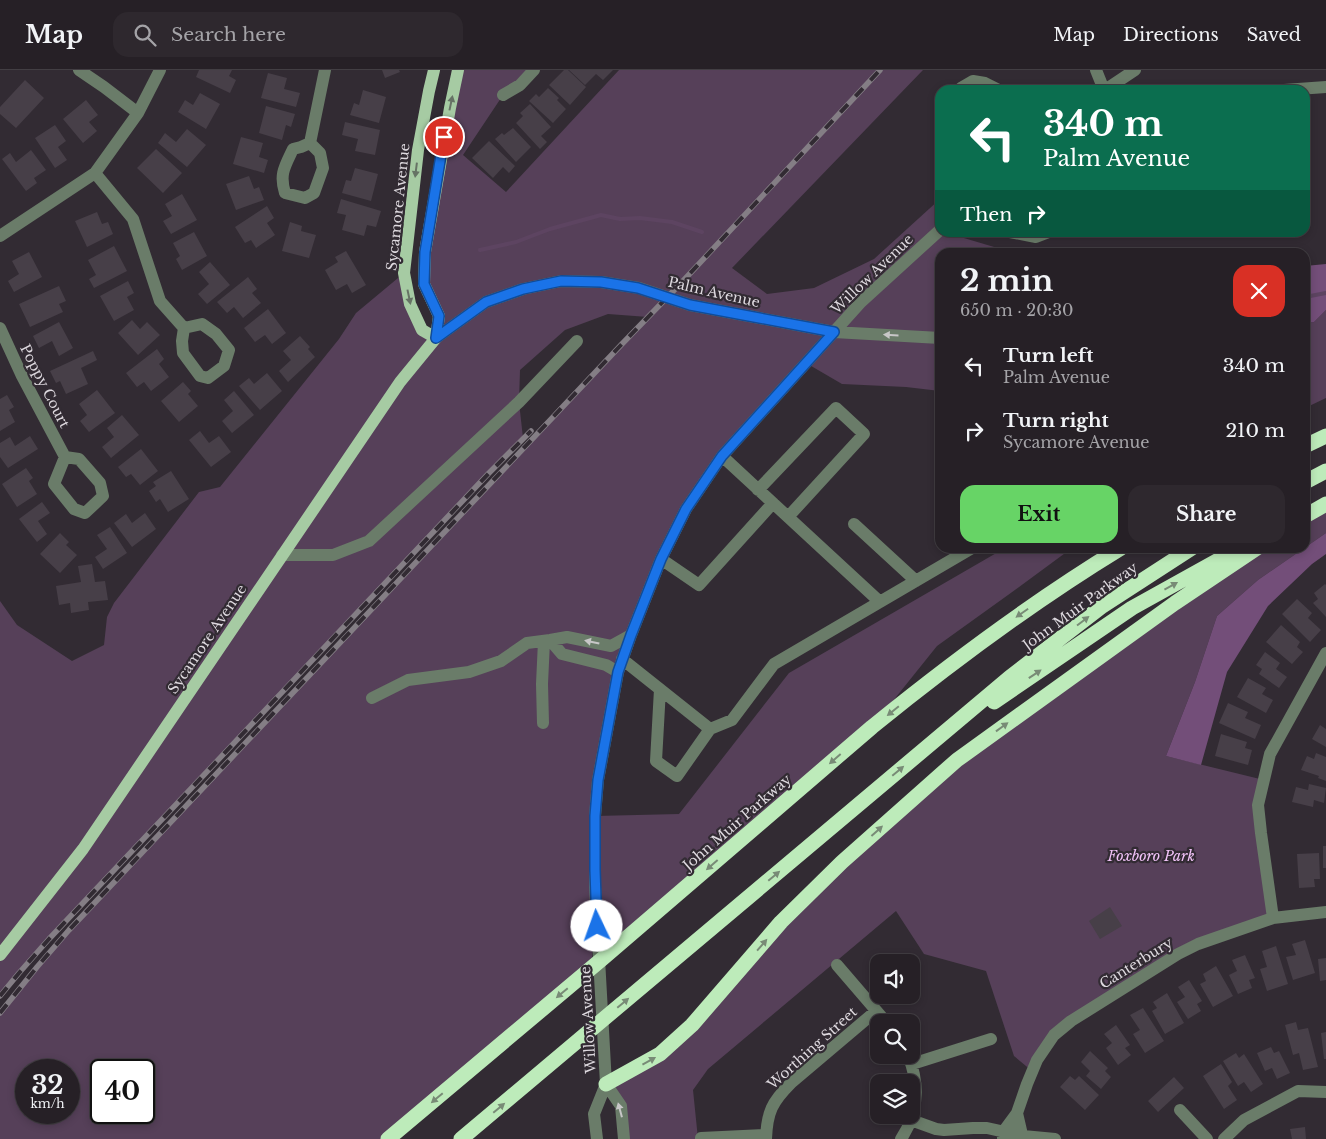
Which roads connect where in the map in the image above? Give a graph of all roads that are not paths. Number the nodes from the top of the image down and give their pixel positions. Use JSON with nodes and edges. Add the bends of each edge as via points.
{"nodes":[{"id":1,"x":79,"y":70,"type":"edge"},
{"id":2,"x":160,"y":70,"type":"edge"},
{"id":3,"x":325,"y":70,"type":"edge"},
{"id":4,"x":434,"y":70,"type":"edge"},
{"id":5,"x":458,"y":70,"type":"edge"},
{"id":6,"x":534,"y":70,"type":"edge"},
{"id":7,"x":1096,"y":70,"type":"edge"},
{"id":8,"x":1135,"y":70,"type":"edge"},
{"id":9,"x":966,"y":85,"type":"edge"},
{"id":10,"x":987,"y":85,"type":"edge"},
{"id":11,"x":1102,"y":85,"type":"edge"},
{"id":12,"x":1112,"y":85,"type":"edge"},
{"id":13,"x":1326,"y":86,"type":"edge"},
{"id":14,"x":1310,"y":88,"type":"edge"},
{"id":15,"x":503,"y":95,"type":"dead end"},
{"id":16,"x":138,"y":113,"type":"junction"},
{"id":17,"x":310,"y":143,"type":"dead end"},
{"id":18,"x":95,"y":173,"type":"junction"},
{"id":19,"x":935,"y":235,"type":"edge"},
{"id":20,"x":0,"y":236,"type":"edge"},
{"id":21,"x":0,"y":328,"type":"edge"},
{"id":22,"x":184,"y":328,"type":"dead end"},
{"id":23,"x":834,"y":332,"type":"junction"},
{"id":24,"x":436,"y":338,"type":"junction"},
{"id":25,"x":935,"y":338,"type":"edge"},
{"id":26,"x":576,"y":341,"type":"dead end"},
{"id":27,"x":1326,"y":436,"type":"edge"},
{"id":28,"x":1310,"y":444,"type":"edge"},
{"id":29,"x":65,"y":456,"type":"junction"},
{"id":30,"x":722,"y":456,"type":"junction"},
{"id":31,"x":1326,"y":471,"type":"edge"},
{"id":32,"x":1310,"y":479,"type":"edge"},
{"id":33,"x":758,"y":490,"type":"junction"},
{"id":34,"x":773,"y":503,"type":"junction"},
{"id":35,"x":1326,"y":504,"type":"edge"},
{"id":36,"x":1310,"y":513,"type":"edge"},
{"id":37,"x":788,"y":517,"type":"junction"},
{"id":38,"x":854,"y":524,"type":"dead end"},
{"id":39,"x":963,"y":553,"type":"edge"},
{"id":40,"x":1113,"y":553,"type":"edge"},
{"id":41,"x":1184,"y":553,"type":"edge"},
{"id":42,"x":1231,"y":553,"type":"edge"},
{"id":43,"x":1250,"y":553,"type":"edge"},
{"id":44,"x":282,"y":556,"type":"junction"},
{"id":45,"x":661,"y":559,"type":"junction"},
{"id":46,"x":916,"y":580,"type":"junction"},
{"id":47,"x":880,"y":602,"type":"junction"},
{"id":48,"x":631,"y":635,"type":"junction"},
{"id":49,"x":547,"y":641,"type":"junction"},
{"id":50,"x":1326,"y":653,"type":"edge"},
{"id":51,"x":622,"y":659,"type":"junction"},
{"id":52,"x":618,"y":672,"type":"junction"},
{"id":53,"x":660,"y":690,"type":"junction"},
{"id":54,"x":372,"y":698,"type":"dead end"},
{"id":55,"x":543,"y":723,"type":"dead end"},
{"id":56,"x":710,"y":729,"type":"junction"},
{"id":57,"x":922,"y":751,"type":"junction"},
{"id":58,"x":1326,"y":912,"type":"edge"},
{"id":59,"x":1273,"y":918,"type":"junction"},
{"id":60,"x":0,"y":955,"type":"edge"},
{"id":61,"x":837,"y":965,"type":"dead end"},
{"id":62,"x":876,"y":1011,"type":"junction"},
{"id":63,"x":879,"y":1014,"type":"edge"},
{"id":64,"x":991,"y":1039,"type":"dead end"},
{"id":65,"x":920,"y":1057,"type":"edge"},
{"id":66,"x":606,"y":1084,"type":"junction"},
{"id":67,"x":1326,"y":1092,"type":"edge"},
{"id":68,"x":1180,"y":1110,"type":"dead end"},
{"id":69,"x":1017,"y":1113,"type":"junction"},
{"id":70,"x":920,"y":1123,"type":"edge"},
{"id":71,"x":909,"y":1124,"type":"edge"},
{"id":72,"x":1003,"y":1135,"type":"edge"},
{"id":73,"x":766,"y":1137,"type":"edge"},
{"id":74,"x":701,"y":1138,"type":"edge"},
{"id":75,"x":1023,"y":1138,"type":"edge"},
{"id":76,"x":388,"y":1139,"type":"edge"},
{"id":77,"x":461,"y":1139,"type":"edge"},
{"id":78,"x":597,"y":1139,"type":"edge"},
{"id":79,"x":624,"y":1139,"type":"edge"},
{"id":80,"x":901,"y":1139,"type":"edge"},
{"id":81,"x":1055,"y":1139,"type":"edge"},
{"id":82,"x":1207,"y":1139,"type":"edge"},
{"id":83,"x":1224,"y":1139,"type":"edge"}],
"edges":[{"from":1,"to":16,"type":"street"},
{"from":2,"to":16,"type":"street"},
{"from":3,"to":17,"type":"street"},
{"from":4,"to":24,"type":"main road","name":"Sycamore Avenue","one_way":true,"via":[[418,150],[404,273],[410,304],[422,330]]},
{"from":24,"to":5,"type":"main road","one_way":true,"via":[[439,316],[424,284],[425,252]]},
{"from":6,"to":15,"type":"street","via":[[520,85]]},
{"from":7,"to":11,"type":"street"},
{"from":8,"to":12,"type":"street"},
{"from":9,"to":10,"type":"street","via":[[973,81]]},
{"from":13,"to":14,"type":"street"},
{"from":16,"to":18,"type":"street"},
{"from":18,"to":20,"type":"street"},
{"from":18,"to":22,"type":"street","via":[[133,220],[160,301]]},
{"from":19,"to":23,"type":"street","name":"Willow Avenue","via":[[861,302]]},
{"from":21,"to":29,"type":"street","name":"Poppy Court"},
{"from":23,"to":24,"type":"street","name":"Palm Avenue","via":[[690,305],[638,288],[601,282],[561,281],[523,289],[486,302]]},
{"from":25,"to":23,"type":"street","name":"Palm Avenue","one_way":true},
{"from":23,"to":30,"type":"street","name":"Willow Avenue"},
{"from":24,"to":44,"type":"main road","name":"Sycamore Avenue","via":[[400,382]]},
{"from":26,"to":44,"type":"street","via":[[519,402],[369,542],[333,555]]},
{"from":27,"to":28,"type":"highway"},
{"from":29,"to":29,"type":"street","via":[[54,484],[74,509],[85,513],[103,496],[100,483],[79,459]]},
{"from":30,"to":33,"type":"street"},
{"from":30,"to":45,"type":"street","name":"Willow Avenue","via":[[686,509]]},
{"from":31,"to":32,"type":"highway"},
{"from":33,"to":34,"type":"street"},
{"from":33,"to":37,"type":"street","via":[[836,408],[864,434]]},
{"from":34,"to":37,"type":"street"},
{"from":34,"to":45,"type":"street","via":[[699,585]]},
{"from":35,"to":36,"type":"highway"},
{"from":37,"to":47,"type":"street"},
{"from":38,"to":46,"type":"street"},
{"from":39,"to":46,"type":"street"},
{"from":40,"to":76,"type":"highway","name":"John Muir Parkway","one_way":true,"via":[[1007,623],[916,691]]},
{"from":57,"to":41,"type":"highway","name":"John Muir Parkway","one_way":true,"via":[[1101,607]]},
{"from":57,"to":42,"type":"highway","one_way":true,"via":[[1132,608]]},
{"from":66,"to":43,"type":"highway","one_way":true,"via":[[660,1054],[692,1025],[782,922],[842,862],[957,760],[1167,608]]},
{"from":44,"to":60,"type":"main road","name":"Sycamore Avenue","via":[[83,849]]},
{"from":45,"to":48,"type":"street","name":"Willow Avenue"},
{"from":46,"to":47,"type":"street"},
{"from":47,"to":56,"type":"street","via":[[774,664],[732,720]]},
{"from":48,"to":49,"type":"street","one_way":true,"via":[[611,646],[566,636]]},
{"from":48,"to":51,"type":"street","name":"Willow Avenue"},
{"from":49,"to":52,"type":"street","via":[[562,654],[606,665]]},
{"from":49,"to":54,"type":"street","via":[[527,643],[501,661],[469,672],[408,680]]},
{"from":49,"to":55,"type":"street","via":[[542,684]]},
{"from":50,"to":59,"type":"street","via":[[1270,754],[1258,805]]},
{"from":51,"to":52,"type":"street","name":"Willow Avenue"},
{"from":51,"to":53,"type":"street"},
{"from":52,"to":66,"type":"street","name":"Willow Avenue","via":[[598,780],[595,816],[595,887]]},
{"from":53,"to":56,"type":"street"},
{"from":53,"to":56,"type":"street","via":[[656,761],[677,776]]},
{"from":77,"to":57,"type":"highway","name":"John Muir Parkway","one_way":true},
{"from":58,"to":59,"type":"street","name":"Canterbury"},
{"from":59,"to":69,"type":"street","name":"Canterbury","via":[[1178,954],[1071,1021],[1054,1035],[1037,1060]]},
{"from":61,"to":62,"type":"street"},
{"from":62,"to":63,"type":"street"},
{"from":62,"to":73,"type":"street","name":"Worthing Street","via":[[780,1094],[772,1105]]},
{"from":64,"to":65,"type":"street"},
{"from":66,"to":78,"type":"street","name":"Willow Avenue","via":[[594,1114]]},
{"from":79,"to":66,"type":"street","name":"Willow Avenue","one_way":true,"via":[[621,1106]]},
{"from":67,"to":83,"type":"street","via":[[1298,1092],[1244,1120]]},
{"from":68,"to":82,"type":"street"},
{"from":69,"to":72,"type":"street","name":"Canterbury"},
{"from":69,"to":75,"type":"street"},
{"from":70,"to":72,"type":"street","via":[[944,1130],[987,1128]]},
{"from":71,"to":80,"type":"street"},
{"from":72,"to":75,"type":"street"},
{"from":73,"to":74,"type":"street"},
{"from":75,"to":81,"type":"street"}]}
